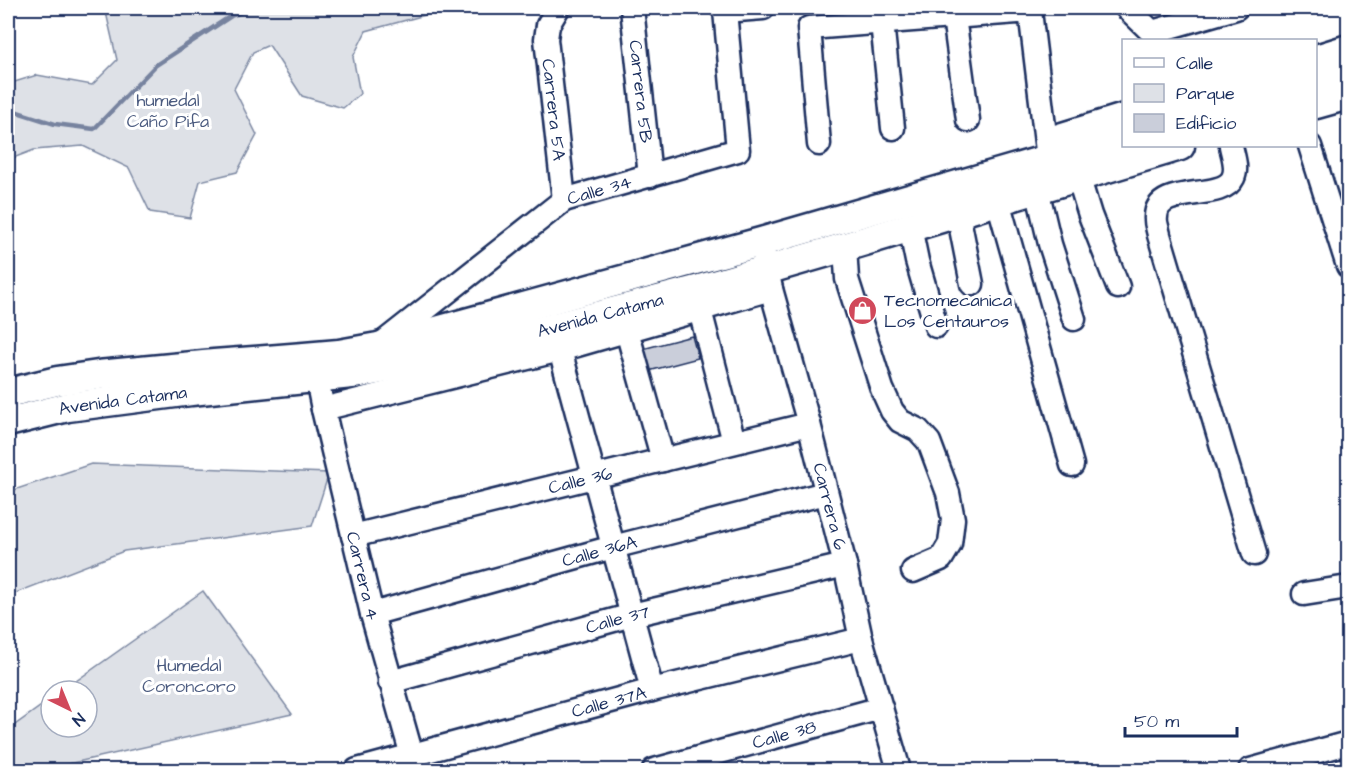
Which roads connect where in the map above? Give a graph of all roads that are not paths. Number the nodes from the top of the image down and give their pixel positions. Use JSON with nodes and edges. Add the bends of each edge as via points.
{"nodes":[{"id":1,"x":632,"y":8,"type":"edge"},
{"id":2,"x":763,"y":8,"type":"edge"},
{"id":3,"x":1127,"y":8,"type":"edge"},
{"id":4,"x":1236,"y":8,"type":"edge"},
{"id":5,"x":723,"y":9,"type":"edge"},
{"id":6,"x":555,"y":13,"type":"edge"},
{"id":7,"x":954,"y":17,"type":"junction"},
{"id":8,"x":882,"y":22,"type":"junction"},
{"id":9,"x":1156,"y":36,"type":"edge"},
{"id":10,"x":1317,"y":56,"type":"edge"},
{"id":11,"x":1348,"y":72,"type":"edge"},
{"id":12,"x":1317,"y":81,"type":"edge"},
{"id":13,"x":1317,"y":103,"type":"edge"},
{"id":14,"x":1122,"y":116,"type":"edge"},
{"id":15,"x":968,"y":120,"type":"dead end"},
{"id":16,"x":893,"y":128,"type":"dead end"},
{"id":17,"x":1122,"y":137,"type":"edge"},
{"id":18,"x":819,"y":144,"type":"dead end"},
{"id":19,"x":1177,"y":147,"type":"edge"},
{"id":20,"x":1232,"y":147,"type":"edge"},
{"id":21,"x":1310,"y":147,"type":"edge"},
{"id":22,"x":1047,"y":149,"type":"junction"},
{"id":23,"x":650,"y":176,"type":"junction"},
{"id":24,"x":1078,"y":176,"type":"junction"},
{"id":25,"x":1037,"y":189,"type":"junction"},
{"id":26,"x":564,"y":201,"type":"junction"},
{"id":27,"x":998,"y":201,"type":"junction"},
{"id":28,"x":958,"y":213,"type":"junction"},
{"id":29,"x":910,"y":227,"type":"junction"},
{"id":30,"x":761,"y":242,"type":"junction"},
{"id":31,"x":845,"y":247,"type":"junction"},
{"id":32,"x":1348,"y":266,"type":"edge"},
{"id":33,"x":769,"y":279,"type":"junction"},
{"id":34,"x":972,"y":284,"type":"dead end"},
{"id":35,"x":1118,"y":287,"type":"dead end"},
{"id":36,"x":452,"y":289,"type":"junction"},
{"id":37,"x":700,"y":310,"type":"junction"},
{"id":38,"x":1074,"y":319,"type":"dead end"},
{"id":39,"x":463,"y":324,"type":"junction"},
{"id":40,"x":936,"y":326,"type":"dead end"},
{"id":41,"x":627,"y":331,"type":"junction"},
{"id":42,"x":378,"y":347,"type":"junction"},
{"id":43,"x":560,"y":350,"type":"junction"},
{"id":44,"x":318,"y":379,"type":"junction"},
{"id":45,"x":8,"y":393,"type":"edge"},
{"id":46,"x":322,"y":409,"type":"junction"},
{"id":47,"x":8,"y":422,"type":"edge"},
{"id":48,"x":809,"y":424,"type":"junction"},
{"id":49,"x":734,"y":442,"type":"junction"},
{"id":50,"x":663,"y":460,"type":"junction"},
{"id":51,"x":1072,"y":465,"type":"dead end"},
{"id":52,"x":594,"y":477,"type":"junction"},
{"id":53,"x":826,"y":493,"type":"junction"},
{"id":54,"x":353,"y":536,"type":"junction"},
{"id":55,"x":613,"y":547,"type":"junction"},
{"id":56,"x":1254,"y":554,"type":"dead end"},
{"id":57,"x":844,"y":565,"type":"junction"},
{"id":58,"x":913,"y":571,"type":"dead end"},
{"id":59,"x":1348,"y":587,"type":"edge"},
{"id":60,"x":1304,"y":594,"type":"dead end"},
{"id":61,"x":372,"y":614,"type":"junction"},
{"id":62,"x":632,"y":615,"type":"junction"},
{"id":63,"x":861,"y":639,"type":"junction"},
{"id":64,"x":390,"y":681,"type":"junction"},
{"id":65,"x":652,"y":690,"type":"junction"},
{"id":66,"x":881,"y":708,"type":"junction"},
{"id":67,"x":1348,"y":742,"type":"edge"},
{"id":68,"x":414,"y":763,"type":"edge"},
{"id":69,"x":1282,"y":766,"type":"edge"},
{"id":70,"x":654,"y":770,"type":"edge"},
{"id":71,"x":357,"y":771,"type":"edge"},
{"id":72,"x":899,"y":771,"type":"edge"},
{"id":73,"x":1250,"y":771,"type":"edge"}],
"edges":[{"from":1,"to":23,"type":"street","name":"Carrera 5B"},
{"from":2,"to":5,"type":"street"},
{"from":3,"to":9,"type":"street"},
{"from":4,"to":9,"type":"street"},
{"from":5,"to":23,"type":"street","name":"Calle 34","via":[[738,150]]},
{"from":6,"to":26,"type":"street","name":"Carrera 5A","via":[[546,32],[546,46]]},
{"from":7,"to":8,"type":"street"},
{"from":7,"to":15,"type":"street"},
{"from":7,"to":22,"type":"street","via":[[1030,11]]},
{"from":8,"to":16,"type":"street"},
{"from":8,"to":18,"type":"street","via":[[809,28]]},
{"from":10,"to":11,"type":"street"},
{"from":11,"to":12,"type":"main road"},
{"from":11,"to":13,"type":"main road"},
{"from":14,"to":22,"type":"street"},
{"from":17,"to":22,"type":"main road","name":"Avenida Catama"},
{"from":19,"to":24,"type":"main road","name":"Avenida Catama"},
{"from":20,"to":56,"type":"street","via":[[1235,167],[1228,184],[1170,198],[1155,216]]},
{"from":21,"to":32,"type":"street"},
{"from":22,"to":30,"type":"main road","name":"Avenida Catama"},
{"from":23,"to":26,"type":"street","name":"Calle 34"},
{"from":24,"to":25,"type":"main road","name":"Avenida Catama"},
{"from":24,"to":35,"type":"street"},
{"from":25,"to":27,"type":"main road","name":"Avenida Catama"},
{"from":25,"to":38,"type":"street"},
{"from":26,"to":36,"type":"street","name":"Calle 34"},
{"from":27,"to":28,"type":"main road","name":"Avenida Catama"},
{"from":27,"to":51,"type":"street"},
{"from":28,"to":29,"type":"main road","name":"Avenida Catama"},
{"from":28,"to":34,"type":"street"},
{"from":29,"to":31,"type":"main road","name":"Avenida Catama"},
{"from":29,"to":40,"type":"street"},
{"from":30,"to":33,"type":"street","name":"Carrera 6"},
{"from":30,"to":39,"type":"main road","name":"Avenida Catama"},
{"from":31,"to":33,"type":"main road","name":"Avenida Catama"},
{"from":31,"to":58,"type":"street","via":[[847,279],[882,389],[900,421],[918,430],[929,442],[948,493],[953,519],[950,544],[941,559]]},
{"from":33,"to":37,"type":"street","name":"Avenida Catama"},
{"from":33,"to":44,"type":"main road","name":"Avenida Catama","via":[[700,289],[424,361]]},
{"from":33,"to":48,"type":"street","name":"Carrera 6"},
{"from":36,"to":39,"type":"street","via":[[448,309]]},
{"from":36,"to":42,"type":"street","name":"Calle 34"},
{"from":37,"to":41,"type":"street","name":"Avenida Catama"},
{"from":37,"to":49,"type":"street"},
{"from":39,"to":42,"type":"main road","name":"Avenida Catama"},
{"from":41,"to":43,"type":"street","name":"Avenida Catama"},
{"from":41,"to":50,"type":"street"},
{"from":42,"to":45,"type":"main road","name":"Avenida Catama","via":[[339,354],[98,375]]},
{"from":43,"to":46,"type":"street","name":"Avenida Catama"},
{"from":43,"to":52,"type":"street"},
{"from":44,"to":46,"type":"street","name":"Carrera 4"},
{"from":44,"to":47,"type":"main road","name":"Avenida Catama","via":[[68,407]]},
{"from":46,"to":54,"type":"street","name":"Carrera 4"},
{"from":48,"to":49,"type":"street","name":"Calle 36"},
{"from":48,"to":53,"type":"street","name":"Carrera 6"},
{"from":49,"to":50,"type":"street","name":"Calle 36"},
{"from":50,"to":52,"type":"street","name":"Calle 36"},
{"from":52,"to":54,"type":"street","name":"Calle 36"},
{"from":52,"to":55,"type":"street"},
{"from":53,"to":55,"type":"street","name":"Calle 36A"},
{"from":53,"to":57,"type":"street","name":"Carrera 6"},
{"from":54,"to":61,"type":"street","name":"Carrera 4"},
{"from":55,"to":61,"type":"street","name":"Calle 36A"},
{"from":55,"to":62,"type":"street"},
{"from":57,"to":62,"type":"street","name":"Calle 37"},
{"from":57,"to":63,"type":"street","name":"Carrera 6"},
{"from":59,"to":60,"type":"street"},
{"from":61,"to":64,"type":"street","name":"Carrera 4"},
{"from":62,"to":64,"type":"street","name":"Calle 37"},
{"from":62,"to":65,"type":"street"},
{"from":63,"to":65,"type":"street","name":"Calle 37A"},
{"from":63,"to":66,"type":"street","name":"Carrera 6"},
{"from":64,"to":68,"type":"street","name":"Carrera 4"},
{"from":65,"to":68,"type":"street","name":"Calle 37A"},
{"from":66,"to":70,"type":"street","name":"Calle 38"},
{"from":66,"to":72,"type":"street","name":"Carrera 6"},
{"from":67,"to":69,"type":"street"},
{"from":68,"to":71,"type":"street","name":"Calle 37A"},
{"from":69,"to":73,"type":"street"}]}
